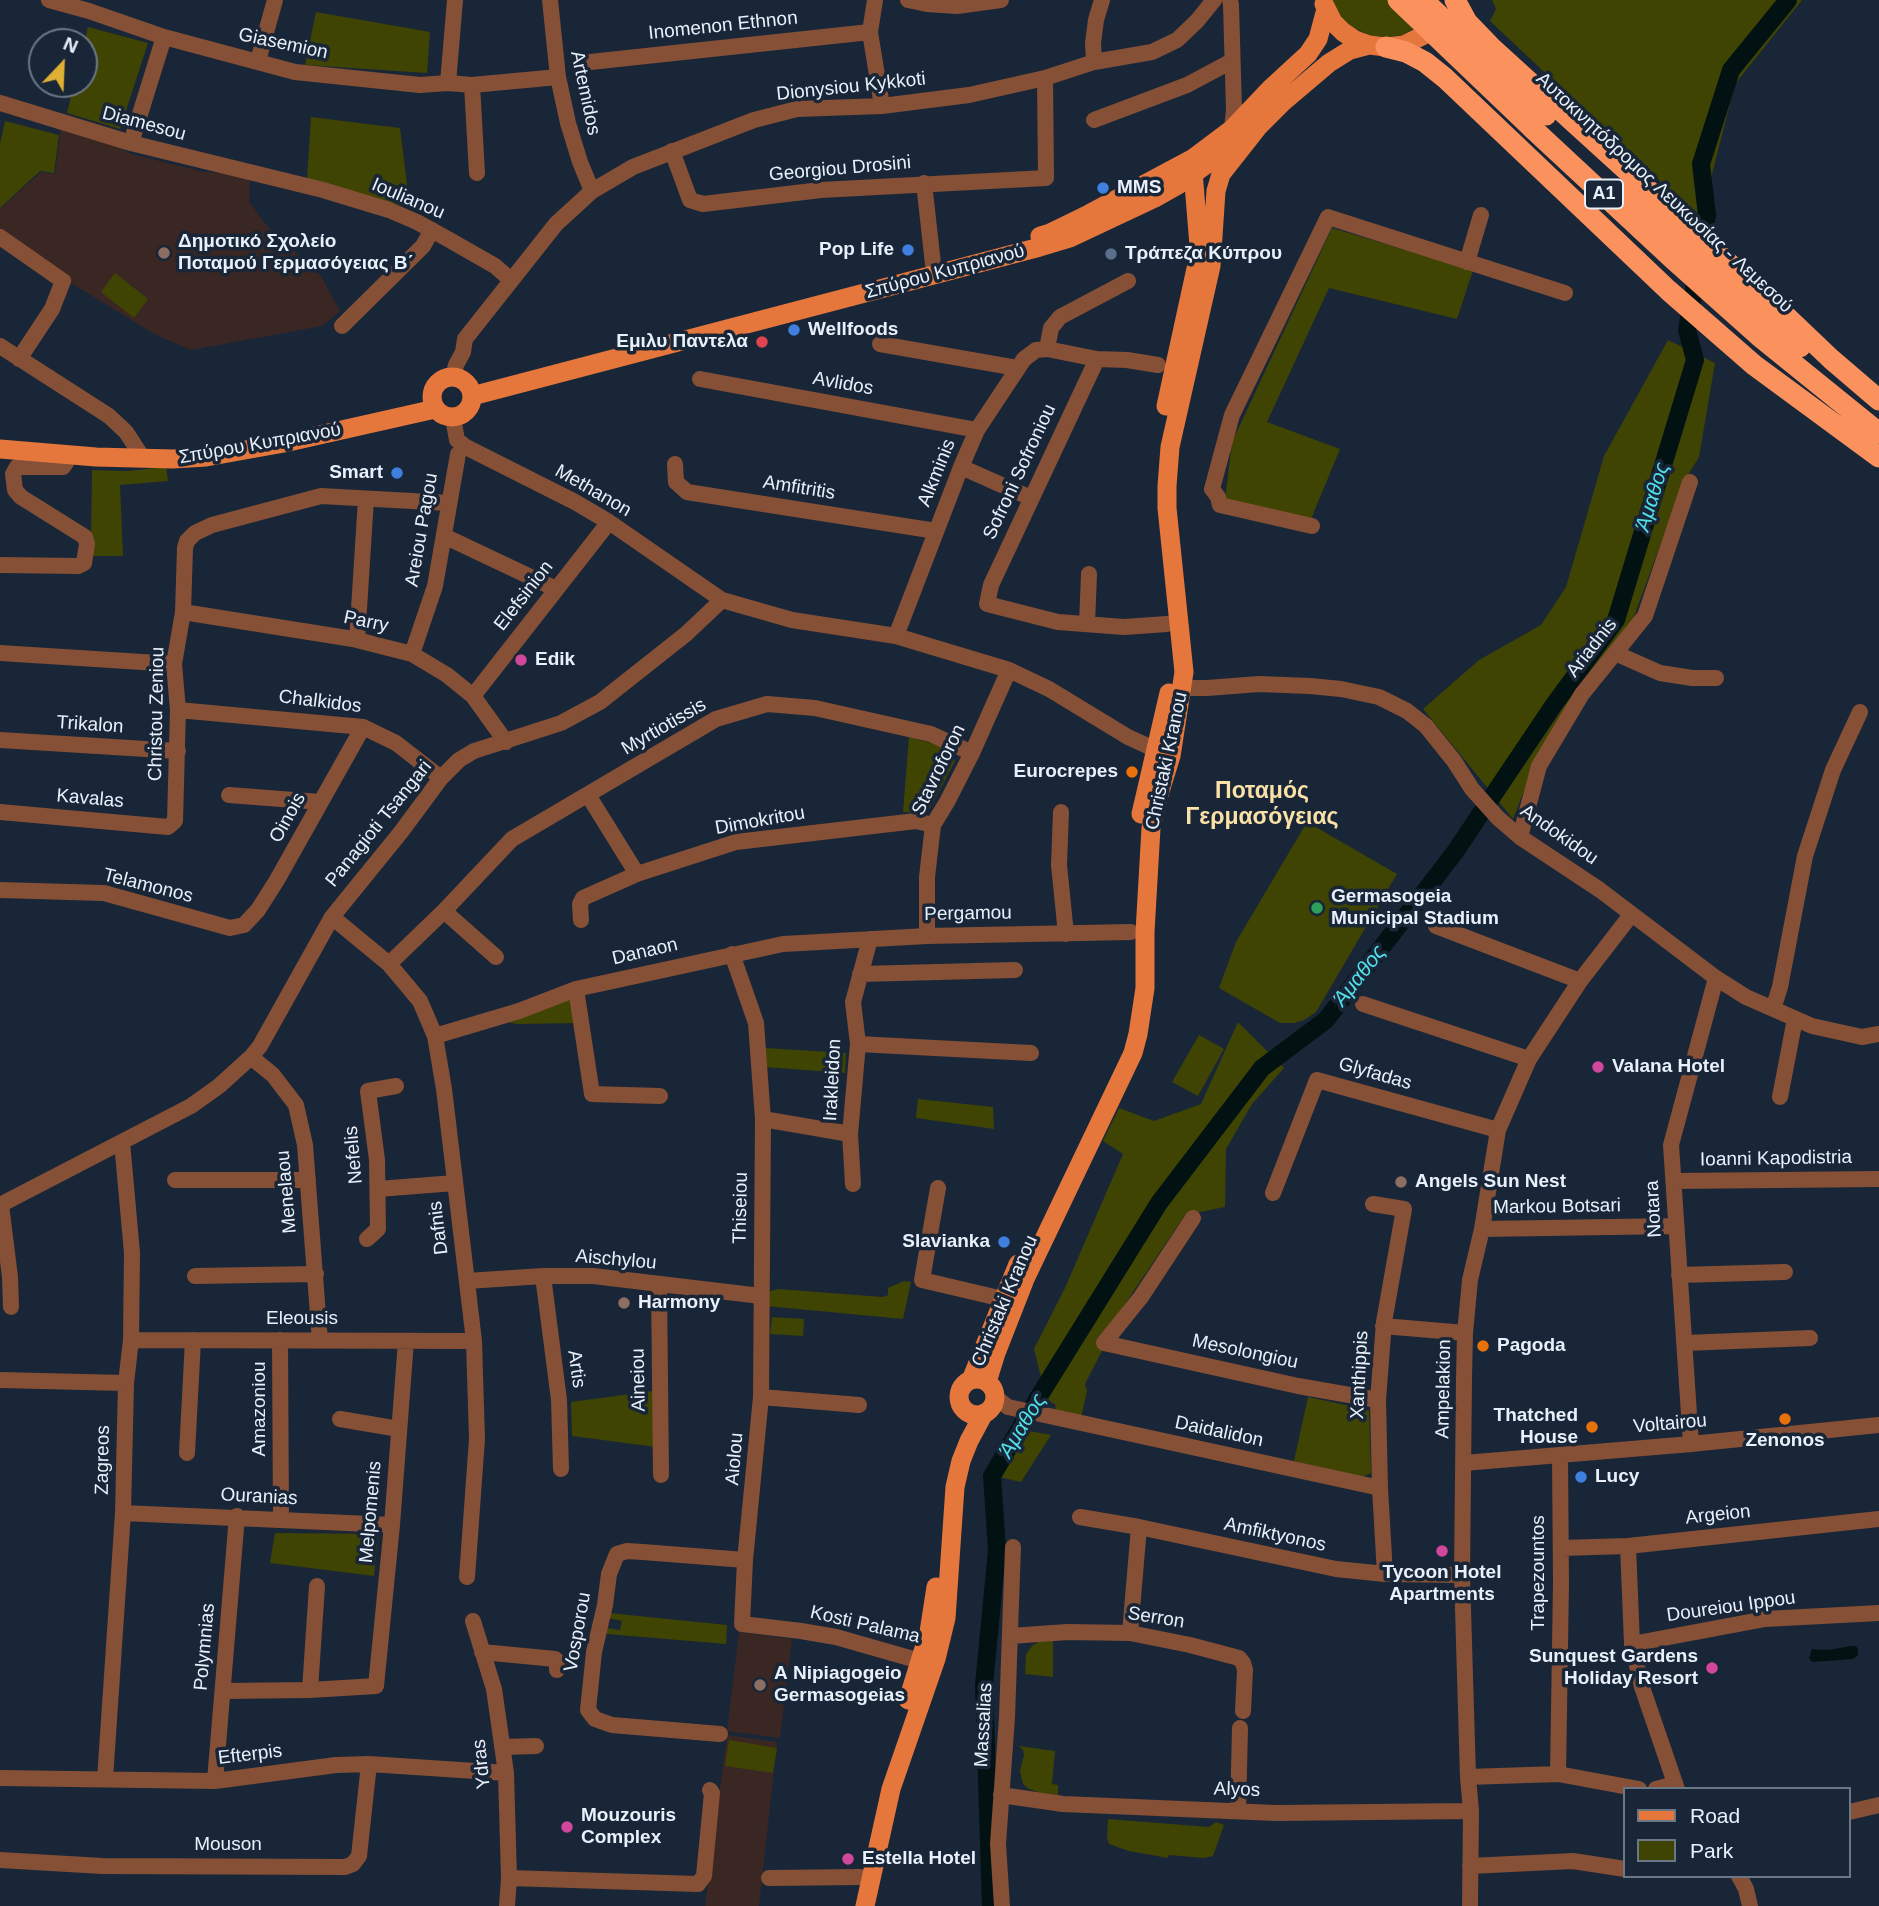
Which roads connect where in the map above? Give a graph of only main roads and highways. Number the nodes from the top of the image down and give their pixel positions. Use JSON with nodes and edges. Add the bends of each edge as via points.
{"nodes":[{"id":1,"x":1398,"y":0,"type":"edge"},
{"id":2,"x":1423,"y":0,"type":"edge"},
{"id":3,"x":1447,"y":0,"type":"edge"},
{"id":4,"x":1455,"y":0,"type":"edge"},
{"id":5,"x":1324,"y":4,"type":"edge"},
{"id":6,"x":1378,"y":46,"type":"junction"},
{"id":7,"x":1539,"y":121,"type":"junction"},
{"id":8,"x":1258,"y":127,"type":"junction"},
{"id":9,"x":1193,"y":167,"type":"junction"},
{"id":10,"x":1155,"y":198,"type":"junction"},
{"id":11,"x":1198,"y":226,"type":"junction"},
{"id":12,"x":1677,"y":227,"type":"junction"},
{"id":13,"x":1764,"y":306,"type":"junction"},
{"id":14,"x":465,"y":387,"type":"junction"},
{"id":15,"x":1879,"y":400,"type":"edge"},
{"id":16,"x":439,"y":409,"type":"junction"},
{"id":17,"x":1879,"y":414,"type":"edge"},
{"id":18,"x":1879,"y":433,"type":"edge"},
{"id":19,"x":0,"y":442,"type":"edge"},
{"id":20,"x":0,"y":449,"type":"edge"},
{"id":21,"x":1879,"y":457,"type":"edge"},
{"id":22,"x":1164,"y":753,"type":"junction"},
{"id":23,"x":986,"y":1401,"type":"junction"},
{"id":24,"x":928,"y":1660,"type":"junction"},
{"id":25,"x":854,"y":1906,"type":"edge"},
{"id":26,"x":865,"y":1906,"type":"edge"}],
"edges":[{"from":1,"to":7,"type":"highway","name":"Αυτοκινητόδρομος Λευκωσίας - Λεμεσού","number":"A1","bridge":true},
{"from":2,"to":7,"type":"highway","name":"Αυτοκινητόδρομος Λευκωσίας - Λεμεσού","number":"A1","bridge":true},
{"from":3,"to":6,"type":"main road","name":"Σπύρου Κυπριανού","via":[[1445,11],[1424,35],[1404,45]]},
{"from":4,"to":12,"type":"highway","via":[[1467,22],[1492,48]]},
{"from":5,"to":6,"type":"main road","via":[[1343,32]]},
{"from":5,"to":9,"type":"main road","name":"Σπύρου Κυπριανού","via":[[1318,39],[1308,54]]},
{"from":6,"to":8,"type":"main road","name":"Σπύρου Κυπριανού","via":[[1350,50],[1329,63]]},
{"from":6,"to":21,"type":"highway","via":[[1426,62],[1754,365]]},
{"from":7,"to":12,"type":"highway","name":"Αυτοκινητόδρομος Λευκωσίας - Λεμεσού","number":"A1"},
{"from":7,"to":18,"type":"highway","name":"Αυτοκινητόδρομος Λευκωσίας - Λεμεσού","number":"A1","via":[[1674,260]]},
{"from":8,"to":9,"type":"main road","name":"Σπύρου Κυπριανού"},
{"from":8,"to":22,"type":"main road","name":"Christaki Kranou","via":[[1222,174],[1216,191],[1211,266],[1170,447],[1167,508],[1184,672]]},
{"from":9,"to":10,"type":"main road","name":"Σπύρου Κυπριανού"},
{"from":9,"to":11,"type":"main road","name":"Christaki Kranou"},
{"from":9,"to":14,"type":"main road","name":"Σπύρου Κυπριανού","via":[[1049,233]]},
{"from":10,"to":11,"type":"main road","via":[[1185,203]]},
{"from":10,"to":14,"type":"main road","name":"Σπύρου Κυπριανού","via":[[1056,243]]},
{"from":11,"to":22,"type":"main road","name":"Christaki Kranou","via":[[1197,264],[1156,464],[1155,509],[1172,672]]},
{"from":12,"to":13,"type":"highway"},
{"from":13,"to":15,"type":"highway"},
{"from":13,"to":17,"type":"highway","name":"Αυτοκινητόδρομος Λευκωσίας - Λεμεσού"},
{"from":14,"to":16,"type":"main road","via":[[470,407],[466,412]]},
{"from":14,"to":16,"type":"main road","via":[[440,380],[435,384],[432,390]]},
{"from":16,"to":19,"type":"main road","name":"Σπύρου Κυπριανού","via":[[172,453]]},
{"from":16,"to":20,"type":"main road","name":"Σπύρου Κυπριανού","via":[[206,457],[96,457]]},
{"from":22,"to":23,"type":"main road","name":"Christaki Kranou","via":[[1138,826],[1132,979],[1120,1049],[1003,1299]]},
{"from":22,"to":23,"type":"main road","name":"Christaki Kranou","via":[[1151,828],[1144,988],[1133,1053],[1025,1279],[996,1353]]},
{"from":23,"to":24,"type":"main road","name":"Christaki Kranou","via":[[956,1440],[943,1485]]},
{"from":24,"to":25,"type":"main road","name":"Christaki Kranou","via":[[880,1786]]},
{"from":24,"to":26,"type":"main road","name":"Christaki Kranou","via":[[891,1789]]}]}
